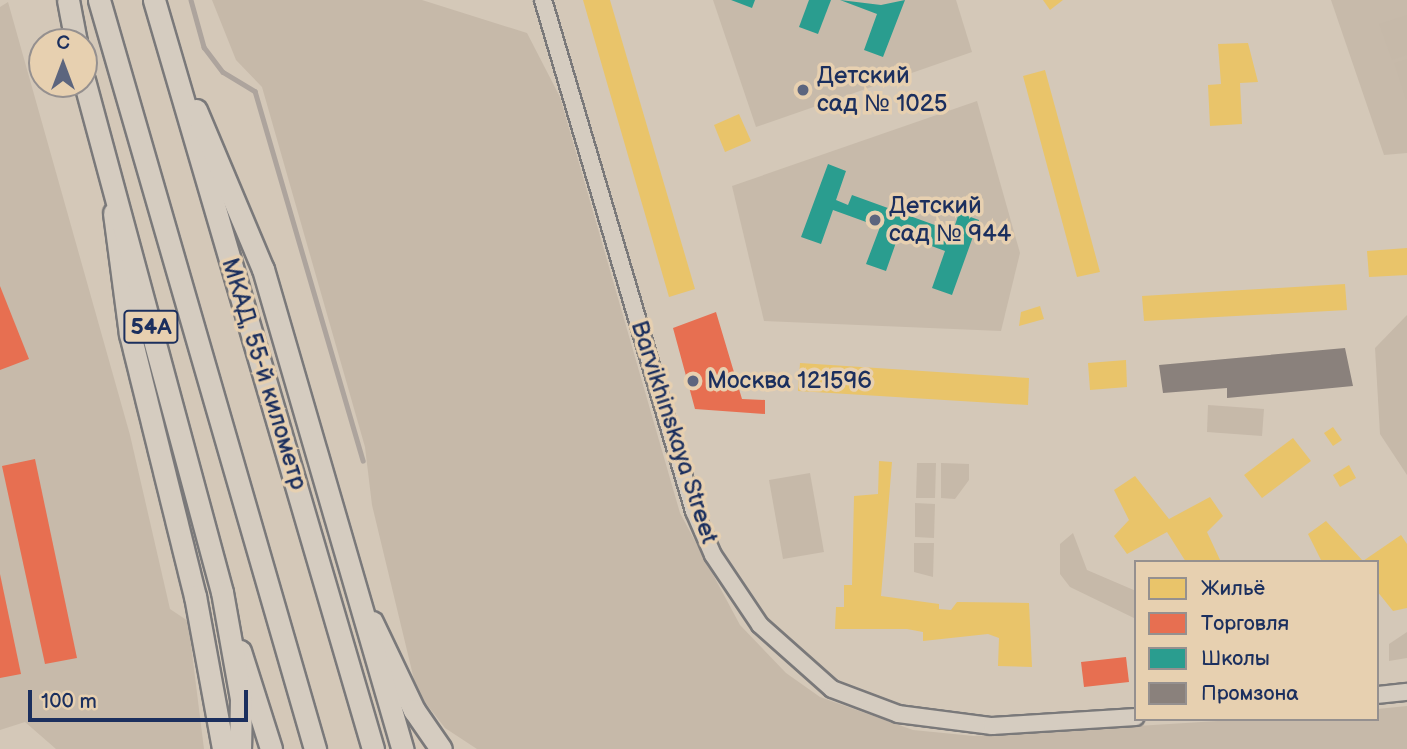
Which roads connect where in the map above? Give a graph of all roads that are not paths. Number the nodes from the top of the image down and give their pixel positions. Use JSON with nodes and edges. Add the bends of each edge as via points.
{"nodes":[{"id":1,"x":68,"y":0,"type":"edge"},
{"id":2,"x":99,"y":0,"type":"edge"},
{"id":3,"x":154,"y":0,"type":"edge"},
{"id":4,"x":543,"y":0,"type":"edge"},
{"id":5,"x":73,"y":28,"type":"edge"},
{"id":6,"x":169,"y":54,"type":"junction"},
{"id":7,"x":88,"y":98,"type":"edge"},
{"id":8,"x":112,"y":194,"type":"junction"},
{"id":9,"x":355,"y":583,"type":"junction"},
{"id":10,"x":222,"y":592,"type":"junction"},
{"id":11,"x":1407,"y":692,"type":"edge"},
{"id":12,"x":1379,"y":695,"type":"edge"},
{"id":13,"x":1134,"y":717,"type":"edge"},
{"id":14,"x":223,"y":749,"type":"edge"},
{"id":15,"x":240,"y":749,"type":"edge"},
{"id":16,"x":271,"y":749,"type":"edge"},
{"id":17,"x":315,"y":749,"type":"edge"},
{"id":18,"x":373,"y":749,"type":"edge"},
{"id":19,"x":402,"y":749,"type":"edge"},
{"id":20,"x":441,"y":749,"type":"edge"}],
"edges":[{"from":1,"to":5,"type":"main road"},
{"from":2,"to":17,"type":"main road"},
{"from":3,"to":6,"type":"main road","name":"МКАД, 55-й километр"},
{"from":4,"to":13,"type":"street","name":"Barvikhinskaya Street","via":[[694,511],[713,555],[760,625],[832,689],[898,714],[992,726]]},
{"from":6,"to":9,"type":"main road","via":[[229,178],[263,269]]},
{"from":6,"to":18,"type":"main road","name":"МКАД, 55-й километр"},
{"from":7,"to":8,"type":"main road","number":"54А"},
{"from":8,"to":10,"type":"main road","number":"54А"},
{"from":8,"to":14,"type":"main road","via":[[130,334],[195,596]]},
{"from":9,"to":19,"type":"main road"},
{"from":9,"to":20,"type":"main road","via":[[396,676]]},
{"from":10,"to":15,"type":"main road","via":[[241,699]]},
{"from":10,"to":16,"type":"main road","number":"54А"},
{"from":11,"to":12,"type":"street"}]}
